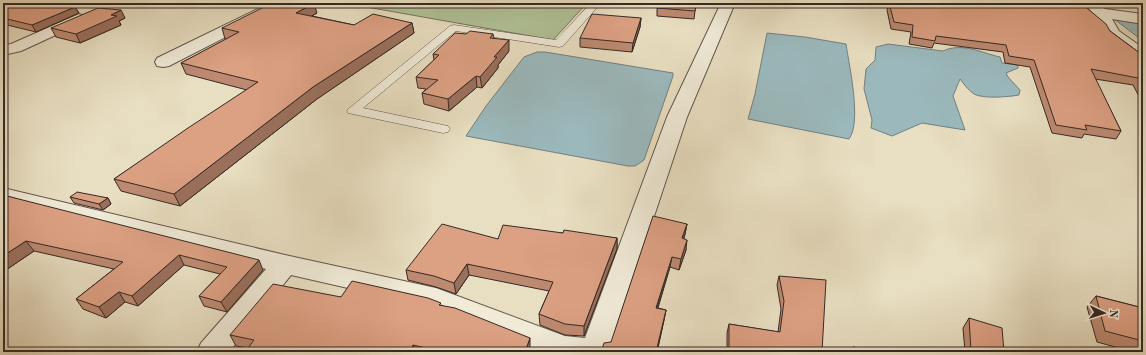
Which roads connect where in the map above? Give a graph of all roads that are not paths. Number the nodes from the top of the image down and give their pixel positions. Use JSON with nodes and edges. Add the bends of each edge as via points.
{"nodes":[{"id":1,"x":281,"y":3,"type":"edge"},
{"id":2,"x":596,"y":3,"type":"edge"},
{"id":3,"x":728,"y":3,"type":"edge"},
{"id":4,"x":1095,"y":8,"type":"edge"},
{"id":5,"x":90,"y":14,"type":"edge"},
{"id":6,"x":1143,"y":18,"type":"edge"},
{"id":7,"x":3,"y":50,"type":"edge"},
{"id":8,"x":1143,"y":56,"type":"edge"},
{"id":9,"x":163,"y":62,"type":"dead end"},
{"id":10,"x":443,"y":129,"type":"dead end"},
{"id":11,"x":3,"y":195,"type":"edge"},
{"id":12,"x":285,"y":264,"type":"junction"},
{"id":13,"x":212,"y":352,"type":"edge"},
{"id":14,"x":597,"y":352,"type":"edge"}],
"edges":[{"from":1,"to":9,"type":"street"},
{"from":2,"to":10,"type":"lane","via":[[559,44],[454,28],[353,110]]},
{"from":3,"to":14,"type":"street","via":[[677,117]]},
{"from":4,"to":6,"type":"street"},
{"from":4,"to":8,"type":"street","via":[[1113,34]]},
{"from":5,"to":7,"type":"street","via":[[15,48]]},
{"from":11,"to":12,"type":"street"},
{"from":12,"to":13,"type":"street"},
{"from":12,"to":14,"type":"street","via":[[436,298],[564,348]]}]}
